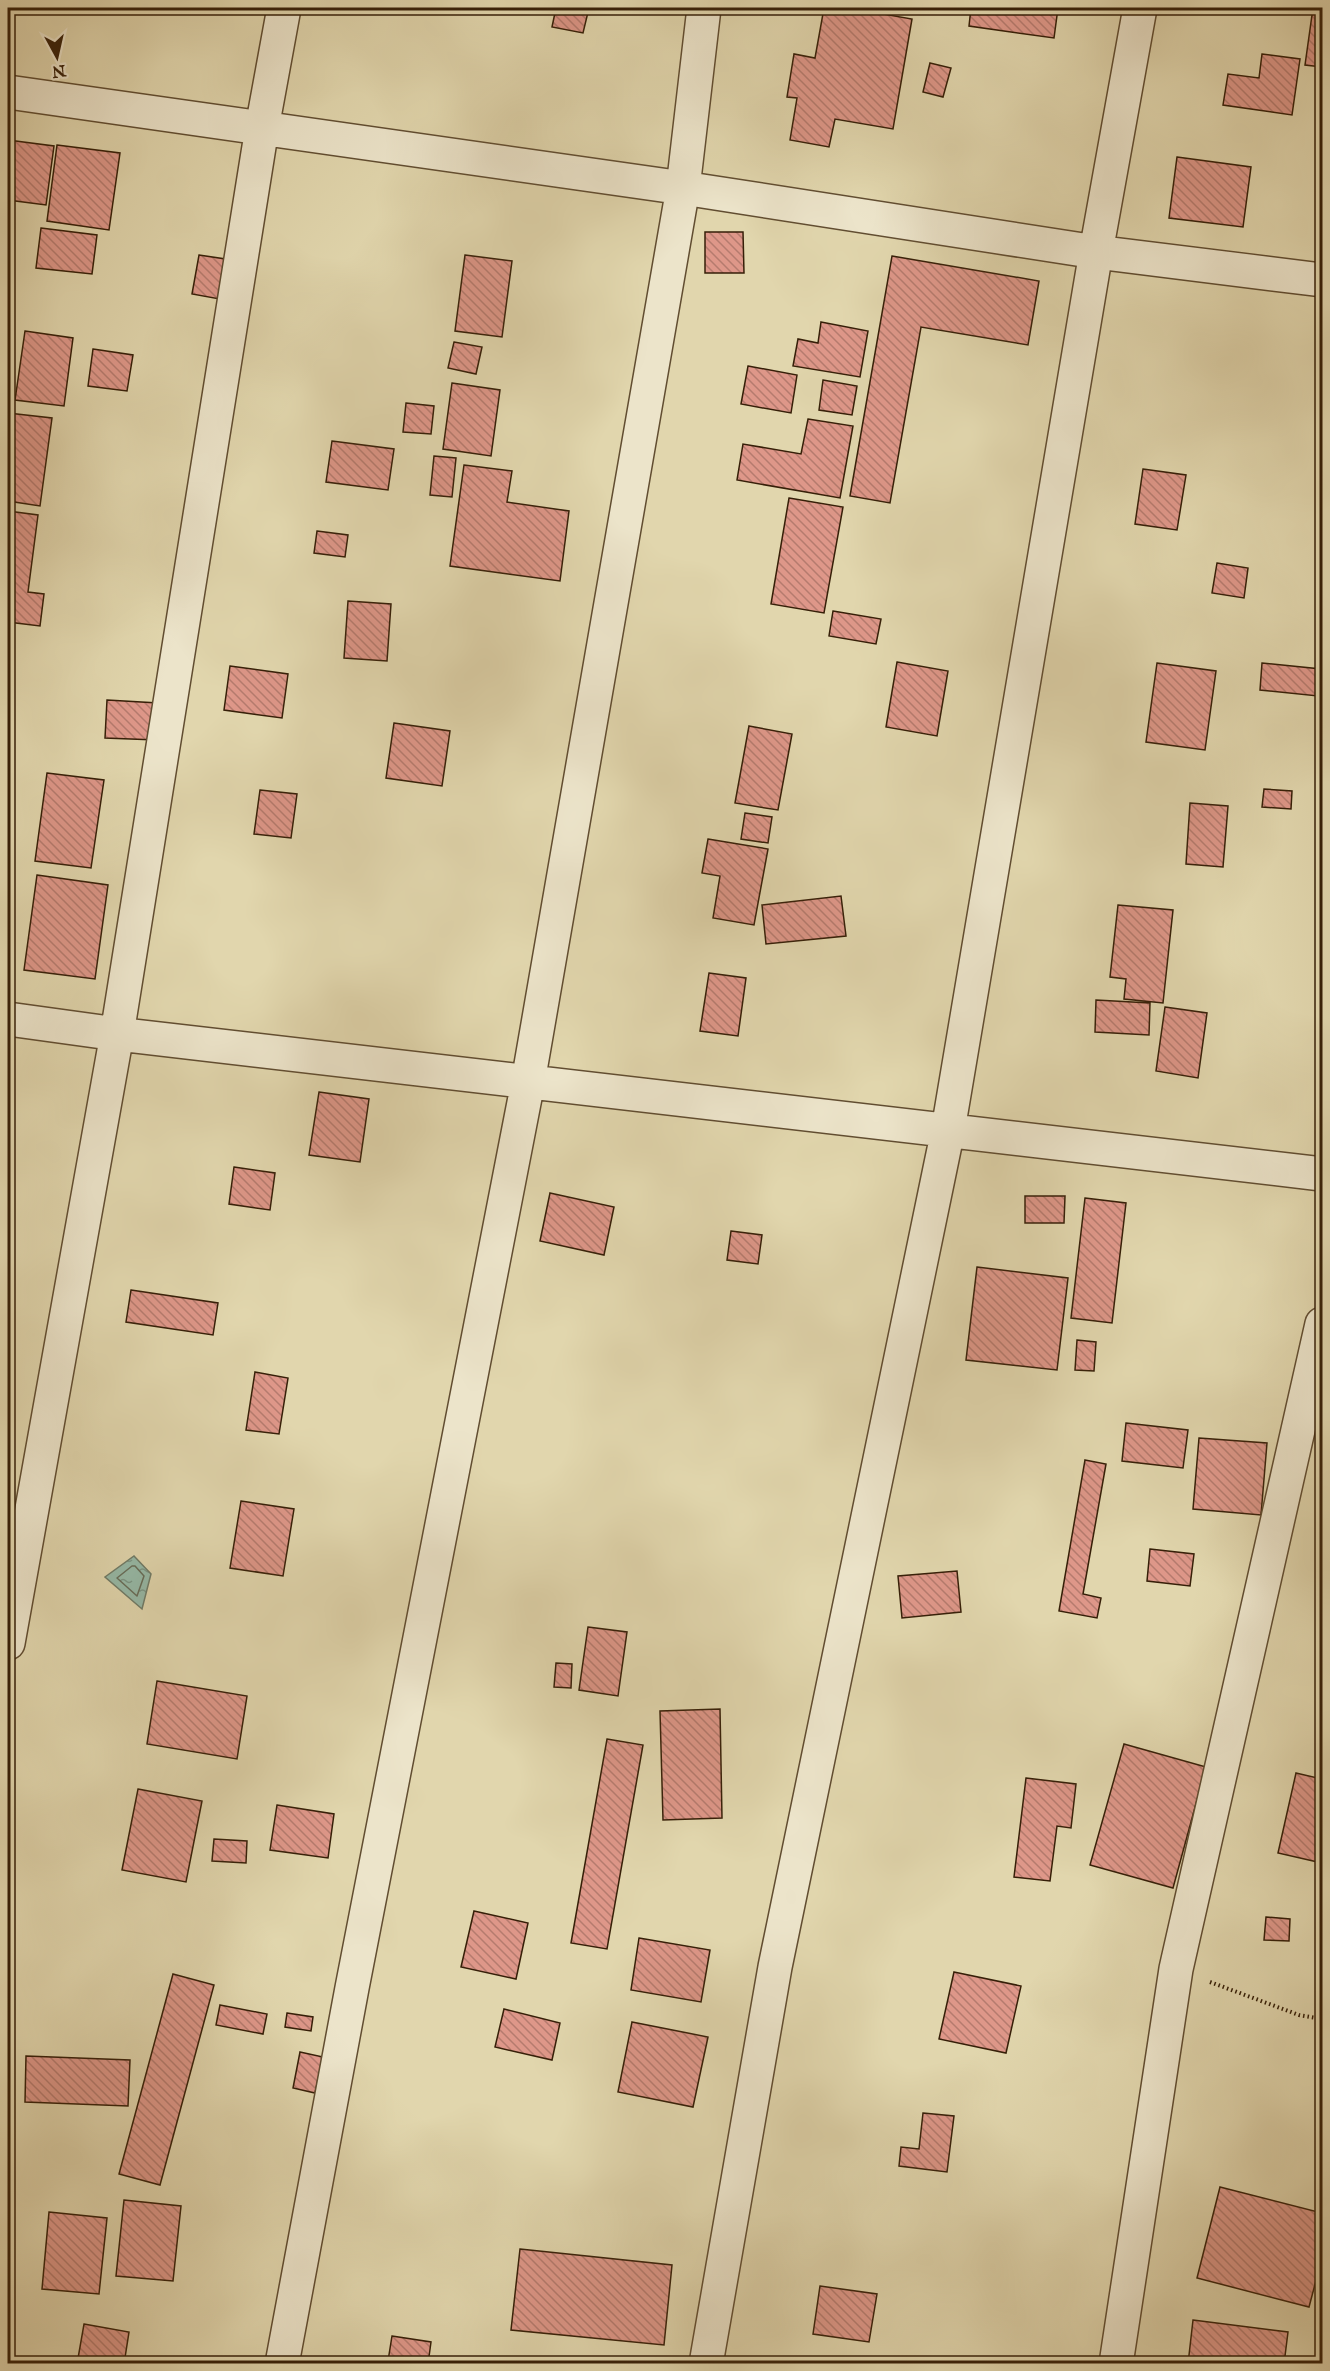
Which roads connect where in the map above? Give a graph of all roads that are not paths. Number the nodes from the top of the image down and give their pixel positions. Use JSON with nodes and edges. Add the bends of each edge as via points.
{"nodes":[{"id":1,"x":284,"y":8,"type":"edge"},
{"id":2,"x":704,"y":8,"type":"edge"},
{"id":3,"x":1140,"y":8,"type":"edge"},
{"id":4,"x":8,"y":92,"type":"edge"},
{"id":5,"x":261,"y":128,"type":"junction"},
{"id":6,"x":682,"y":188,"type":"junction"},
{"id":7,"x":1096,"y":252,"type":"junction"},
{"id":8,"x":1323,"y":280,"type":"edge"},
{"id":9,"x":8,"y":1019,"type":"edge"},
{"id":10,"x":117,"y":1034,"type":"junction"},
{"id":11,"x":528,"y":1082,"type":"junction"},
{"id":12,"x":948,"y":1130,"type":"junction"},
{"id":13,"x":1323,"y":1174,"type":"edge"},
{"id":14,"x":1323,"y":1324,"type":"edge"},
{"id":15,"x":8,"y":1643,"type":"edge"},
{"id":16,"x":282,"y":2364,"type":"edge"},
{"id":17,"x":706,"y":2364,"type":"edge"},
{"id":18,"x":1116,"y":2364,"type":"edge"}],
"edges":[{"from":1,"to":5,"type":"street"},
{"from":2,"to":6,"type":"street"},
{"from":3,"to":7,"type":"street"},
{"from":4,"to":5,"type":"street"},
{"from":5,"to":6,"type":"street"},
{"from":5,"to":10,"type":"street"},
{"from":6,"to":7,"type":"street"},
{"from":6,"to":11,"type":"street"},
{"from":7,"to":8,"type":"street"},
{"from":7,"to":12,"type":"street"},
{"from":9,"to":10,"type":"street"},
{"from":10,"to":11,"type":"street"},
{"from":10,"to":15,"type":"street"},
{"from":11,"to":12,"type":"street"},
{"from":11,"to":16,"type":"street"},
{"from":12,"to":13,"type":"street"},
{"from":12,"to":17,"type":"street","via":[[775,1967]]},
{"from":14,"to":18,"type":"street","via":[[1176,1969]]}]}
